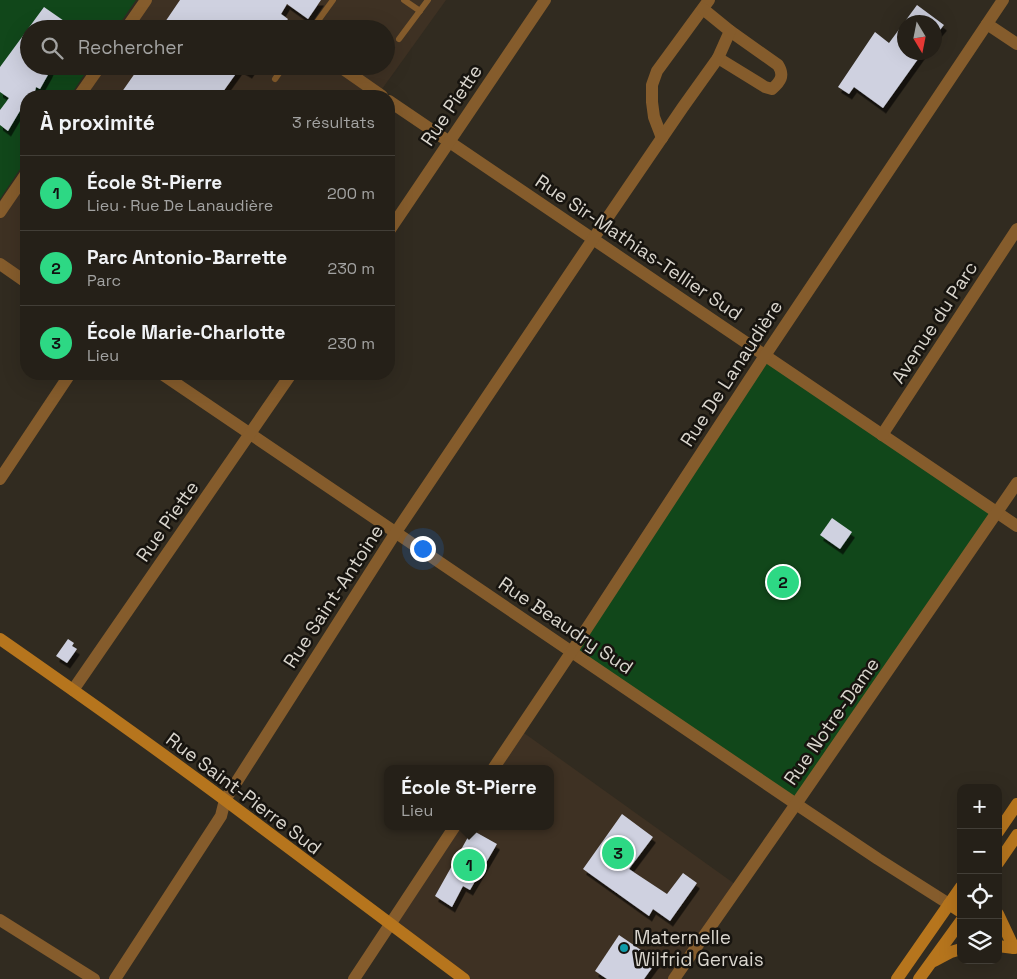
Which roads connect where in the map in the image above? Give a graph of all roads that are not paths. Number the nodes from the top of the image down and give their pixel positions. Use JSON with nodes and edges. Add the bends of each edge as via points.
{"nodes":[{"id":1,"x":146,"y":0,"type":"edge"},
{"id":2,"x":333,"y":0,"type":"edge"},
{"id":3,"x":404,"y":0,"type":"edge"},
{"id":4,"x":428,"y":0,"type":"edge"},
{"id":5,"x":545,"y":0,"type":"edge"},
{"id":6,"x":1002,"y":0,"type":"edge"},
{"id":7,"x":706,"y":5,"type":"edge"},
{"id":8,"x":420,"y":11,"type":"junction"},
{"id":9,"x":132,"y":20,"type":"edge"},
{"id":10,"x":319,"y":20,"type":"edge"},
{"id":11,"x":987,"y":24,"type":"junction"},
{"id":12,"x":730,"y":31,"type":"junction"},
{"id":13,"x":399,"y":39,"type":"dead end"},
{"id":14,"x":1017,"y":44,"type":"edge"},
{"id":15,"x":718,"y":58,"type":"junction"},
{"id":16,"x":94,"y":75,"type":"edge"},
{"id":17,"x":278,"y":75,"type":"edge"},
{"id":18,"x":351,"y":75,"type":"edge"},
{"id":19,"x":275,"y":79,"type":"dead end"},
{"id":20,"x":83,"y":90,"type":"edge"},
{"id":21,"x":373,"y":90,"type":"edge"},
{"id":22,"x":395,"y":105,"type":"edge"},
{"id":23,"x":662,"y":138,"type":"junction"},
{"id":24,"x":449,"y":142,"type":"junction"},
{"id":25,"x":20,"y":183,"type":"edge"},
{"id":26,"x":0,"y":212,"type":"edge"},
{"id":27,"x":395,"y":222,"type":"edge"},
{"id":28,"x":1017,"y":229,"type":"edge"},
{"id":29,"x":593,"y":239,"type":"junction"},
{"id":30,"x":0,"y":264,"type":"edge"},
{"id":31,"x":20,"y":278,"type":"edge"},
{"id":32,"x":766,"y":355,"type":"junction"},
{"id":33,"x":66,"y":380,"type":"edge"},
{"id":34,"x":171,"y":380,"type":"edge"},
{"id":35,"x":287,"y":380,"type":"edge"},
{"id":36,"x":250,"y":434,"type":"junction"},
{"id":37,"x":882,"y":435,"type":"junction"},
{"id":38,"x":0,"y":479,"type":"edge"},
{"id":39,"x":1017,"y":483,"type":"edge"},
{"id":40,"x":997,"y":513,"type":"junction"},
{"id":41,"x":1017,"y":526,"type":"edge"},
{"id":42,"x":396,"y":532,"type":"junction"},
{"id":43,"x":0,"y":639,"type":"edge"},
{"id":44,"x":572,"y":651,"type":"junction"},
{"id":45,"x":73,"y":690,"type":"junction"},
{"id":46,"x":496,"y":765,"type":"edge"},
{"id":47,"x":225,"y":800,"type":"junction"},
{"id":48,"x":796,"y":804,"type":"junction"},
{"id":49,"x":1017,"y":804,"type":"edge"},
{"id":50,"x":1000,"y":829,"type":"edge"},
{"id":51,"x":452,"y":830,"type":"edge"},
{"id":52,"x":1017,"y":835,"type":"edge"},
{"id":53,"x":1002,"y":857,"type":"edge"},
{"id":54,"x":957,"y":893,"type":"edge"},
{"id":55,"x":949,"y":904,"type":"junction"},
{"id":56,"x":957,"y":909,"type":"edge"},
{"id":57,"x":1001,"y":919,"type":"edge"},
{"id":58,"x":0,"y":920,"type":"edge"},
{"id":59,"x":389,"y":924,"type":"junction"},
{"id":60,"x":957,"y":926,"type":"edge"},
{"id":61,"x":1002,"y":940,"type":"edge"},
{"id":62,"x":1002,"y":947,"type":"edge"},
{"id":63,"x":1016,"y":949,"type":"edge"},
{"id":64,"x":957,"y":950,"type":"edge"},
{"id":65,"x":930,"y":963,"type":"junction"},
{"id":66,"x":94,"y":979,"type":"edge"},
{"id":67,"x":115,"y":979,"type":"edge"},
{"id":68,"x":354,"y":979,"type":"edge"},
{"id":69,"x":464,"y":979,"type":"edge"},
{"id":70,"x":674,"y":979,"type":"edge"},
{"id":71,"x":897,"y":979,"type":"edge"},
{"id":72,"x":919,"y":979,"type":"edge"}],
"edges":[{"from":1,"to":9,"type":"street"},
{"from":2,"to":10,"type":"lane"},
{"from":3,"to":8,"type":"lane"},
{"from":4,"to":8,"type":"lane"},
{"from":5,"to":24,"type":"street","name":"Rue Piette"},
{"from":6,"to":11,"type":"street","name":"Rue De Lanaudière"},
{"from":7,"to":12,"type":"street"},
{"from":7,"to":23,"type":"street","via":[[657,71],[652,85],[654,117]]},
{"from":8,"to":13,"type":"lane"},
{"from":11,"to":14,"type":"street"},
{"from":11,"to":32,"type":"street","name":"Rue De Lanaudière"},
{"from":12,"to":15,"type":"street","name":"Rue Saint-Antoine"},
{"from":12,"to":15,"type":"street","via":[[778,65],[782,76],[779,83],[772,89],[766,87]]},
{"from":15,"to":23,"type":"street","name":"Rue Saint-Antoine"},
{"from":16,"to":20,"type":"street"},
{"from":17,"to":19,"type":"lane"},
{"from":18,"to":21,"type":"street"},
{"from":22,"to":24,"type":"street","name":"Rue Sir-Mathias-Tellier Sud"},
{"from":23,"to":29,"type":"street","name":"Rue Saint-Antoine"},
{"from":24,"to":27,"type":"street","name":"Rue Piette"},
{"from":24,"to":29,"type":"street","name":"Rue Sir-Mathias-Tellier Sud"},
{"from":25,"to":26,"type":"street"},
{"from":28,"to":37,"type":"street","name":"Avenue du Parc"},
{"from":29,"to":32,"type":"street","name":"Rue Sir-Mathias-Tellier Sud"},
{"from":29,"to":42,"type":"street","name":"Rue Saint-Antoine"},
{"from":30,"to":31,"type":"street"},
{"from":32,"to":37,"type":"street","name":"Rue Sir-Mathias-Tellier Sud"},
{"from":32,"to":44,"type":"street","name":"Rue De Lanaudière"},
{"from":33,"to":38,"type":"street"},
{"from":34,"to":36,"type":"street","name":"Rue Beaudry Sud"},
{"from":35,"to":36,"type":"street","name":"Rue Piette"},
{"from":36,"to":42,"type":"street","name":"Rue Beaudry Sud"},
{"from":36,"to":45,"type":"street","name":"Rue Piette"},
{"from":37,"to":40,"type":"street","name":"Rue Sir-Mathias-Tellier Sud"},
{"from":39,"to":40,"type":"street","name":"Rue Notre-Dame"},
{"from":40,"to":41,"type":"street","name":"Rue Sir-Mathias-Tellier Sud"},
{"from":40,"to":48,"type":"street","name":"Rue Notre-Dame"},
{"from":42,"to":44,"type":"street","name":"Rue Beaudry Sud"},
{"from":42,"to":47,"type":"street","name":"Rue Saint-Antoine"},
{"from":43,"to":45,"type":"street","name":"Rue Saint-Pierre Sud"},
{"from":44,"to":46,"type":"street","name":"Rue De Lanaudière"},
{"from":44,"to":48,"type":"street","name":"Rue Beaudry Sud"},
{"from":45,"to":47,"type":"street","name":"Rue Saint-Pierre Sud"},
{"from":47,"to":59,"type":"street","name":"Rue Saint-Pierre Sud"},
{"from":47,"to":67,"type":"street","name":"Rue Saint-Antoine","via":[[221,816]]},
{"from":48,"to":55,"type":"street","name":"Rue Beaudry Sud"},
{"from":48,"to":70,"type":"street","name":"Rue Notre-Dame"},
{"from":49,"to":50,"type":"street"},
{"from":51,"to":59,"type":"street"},
{"from":52,"to":53,"type":"street"},
{"from":54,"to":55,"type":"street"},
{"from":55,"to":56,"type":"street"},
{"from":55,"to":71,"type":"street"},
{"from":57,"to":63,"type":"street"},
{"from":58,"to":66,"type":"street"},
{"from":59,"to":68,"type":"street"},
{"from":59,"to":69,"type":"street","name":"Rue Saint-Pierre Sud"},
{"from":60,"to":65,"type":"street"},
{"from":61,"to":63,"type":"street"},
{"from":62,"to":63,"type":"street"},
{"from":64,"to":65,"type":"street"},
{"from":65,"to":72,"type":"street"}]}
